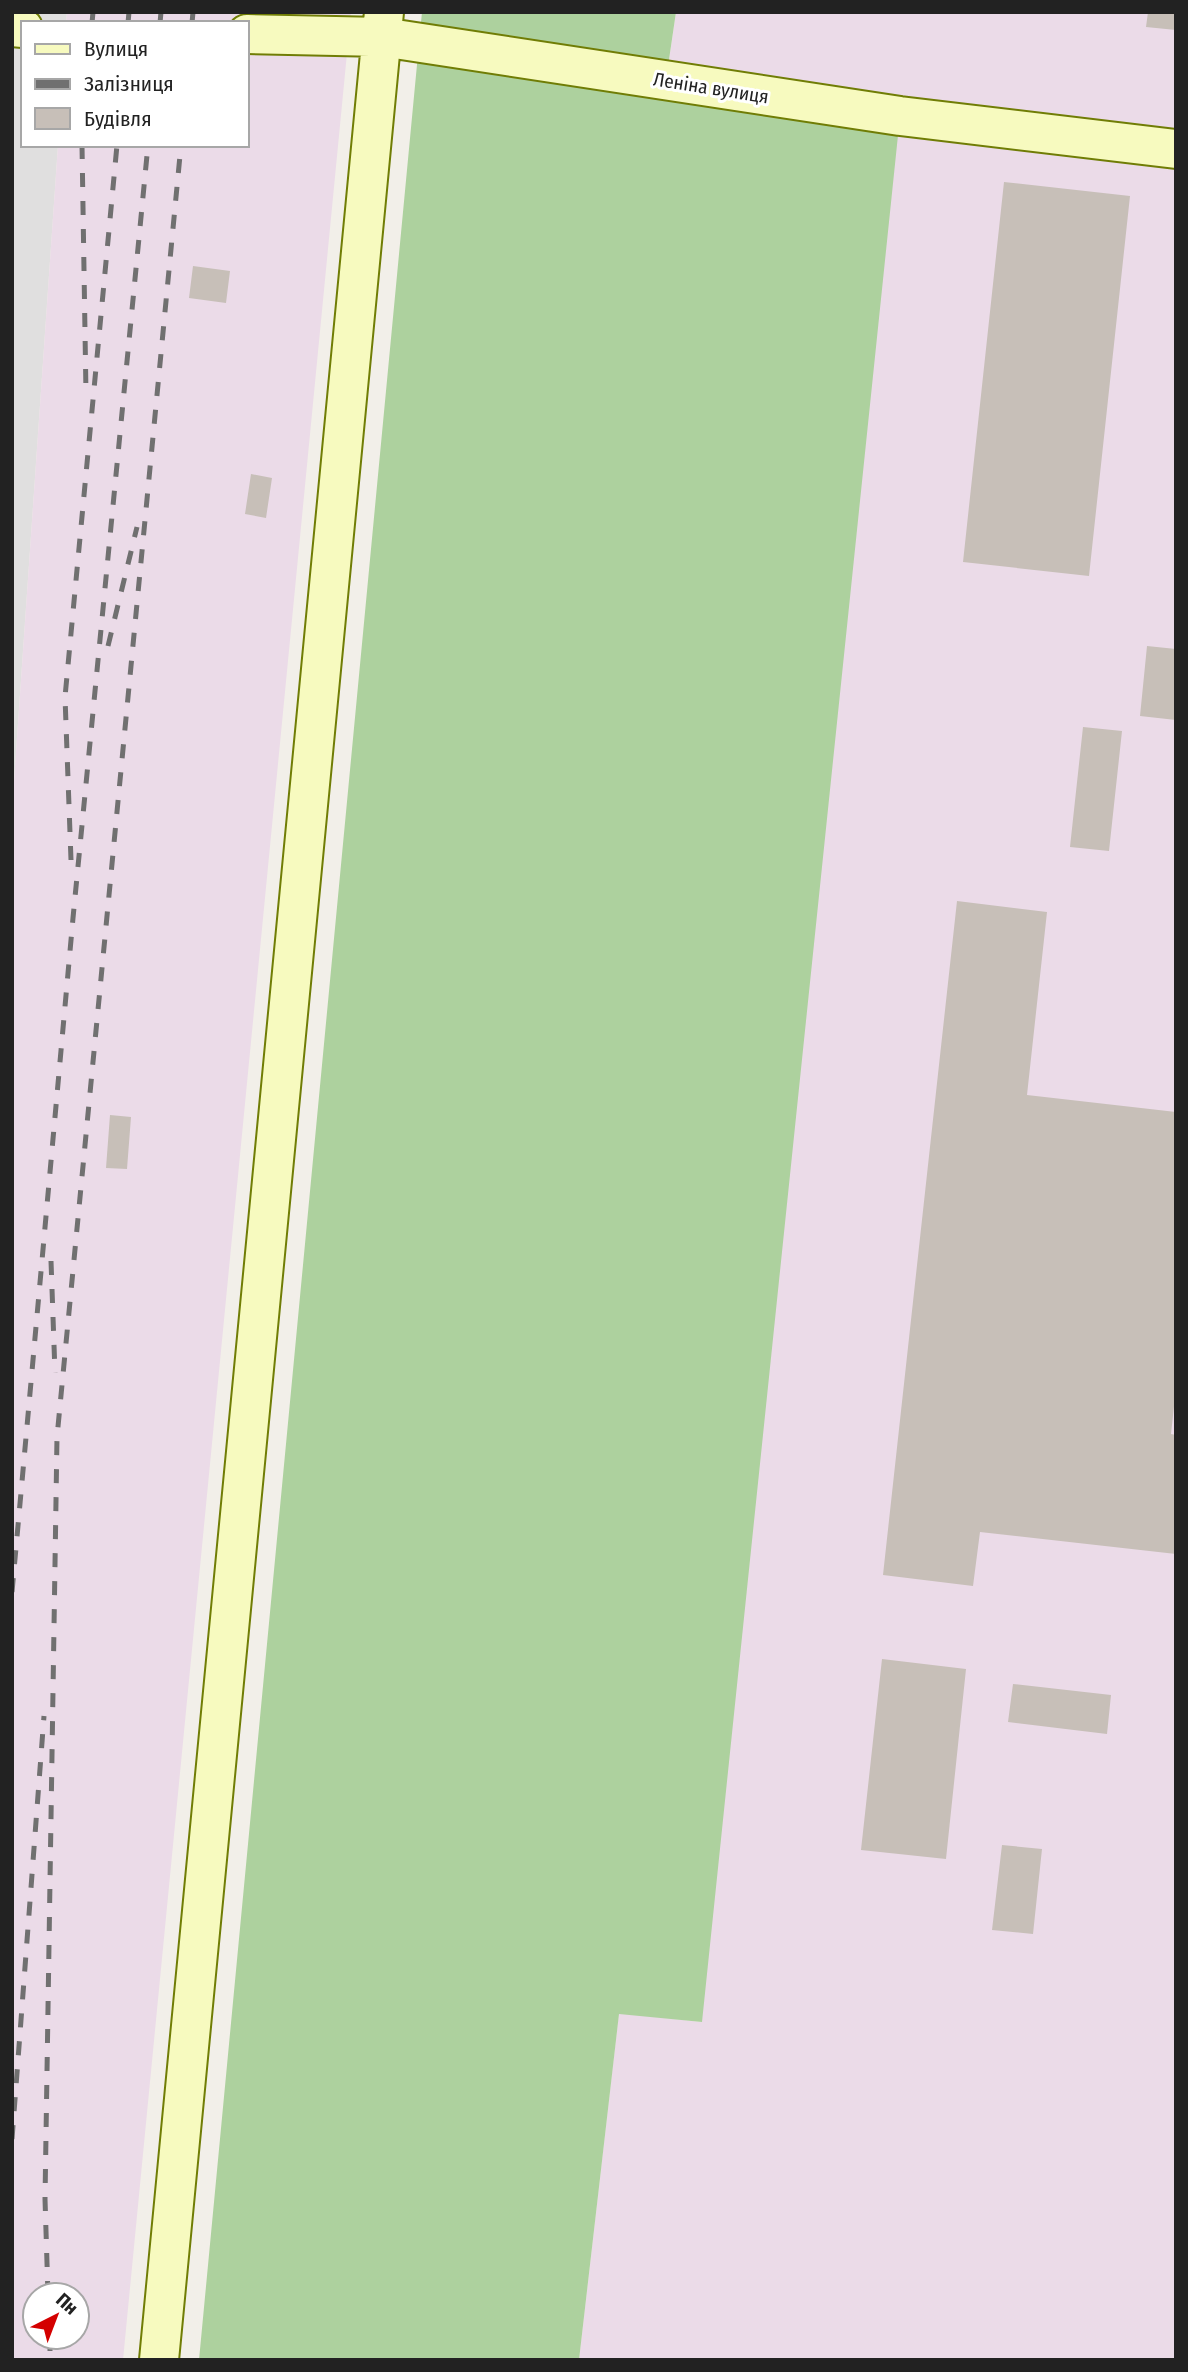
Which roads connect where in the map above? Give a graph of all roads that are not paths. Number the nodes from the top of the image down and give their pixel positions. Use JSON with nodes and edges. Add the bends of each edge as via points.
{"nodes":[{"id":1,"x":383,"y":25,"type":"edge"},
{"id":2,"x":248,"y":34,"type":"edge"},
{"id":3,"x":1176,"y":149,"type":"edge"},
{"id":4,"x":159,"y":2360,"type":"edge"}],
"edges":[{"from":1,"to":2,"type":"street","name":"Леніна вулиця"},
{"from":1,"to":3,"type":"street","name":"Леніна вулиця","via":[[901,116]]},
{"from":1,"to":4,"type":"street"}]}
